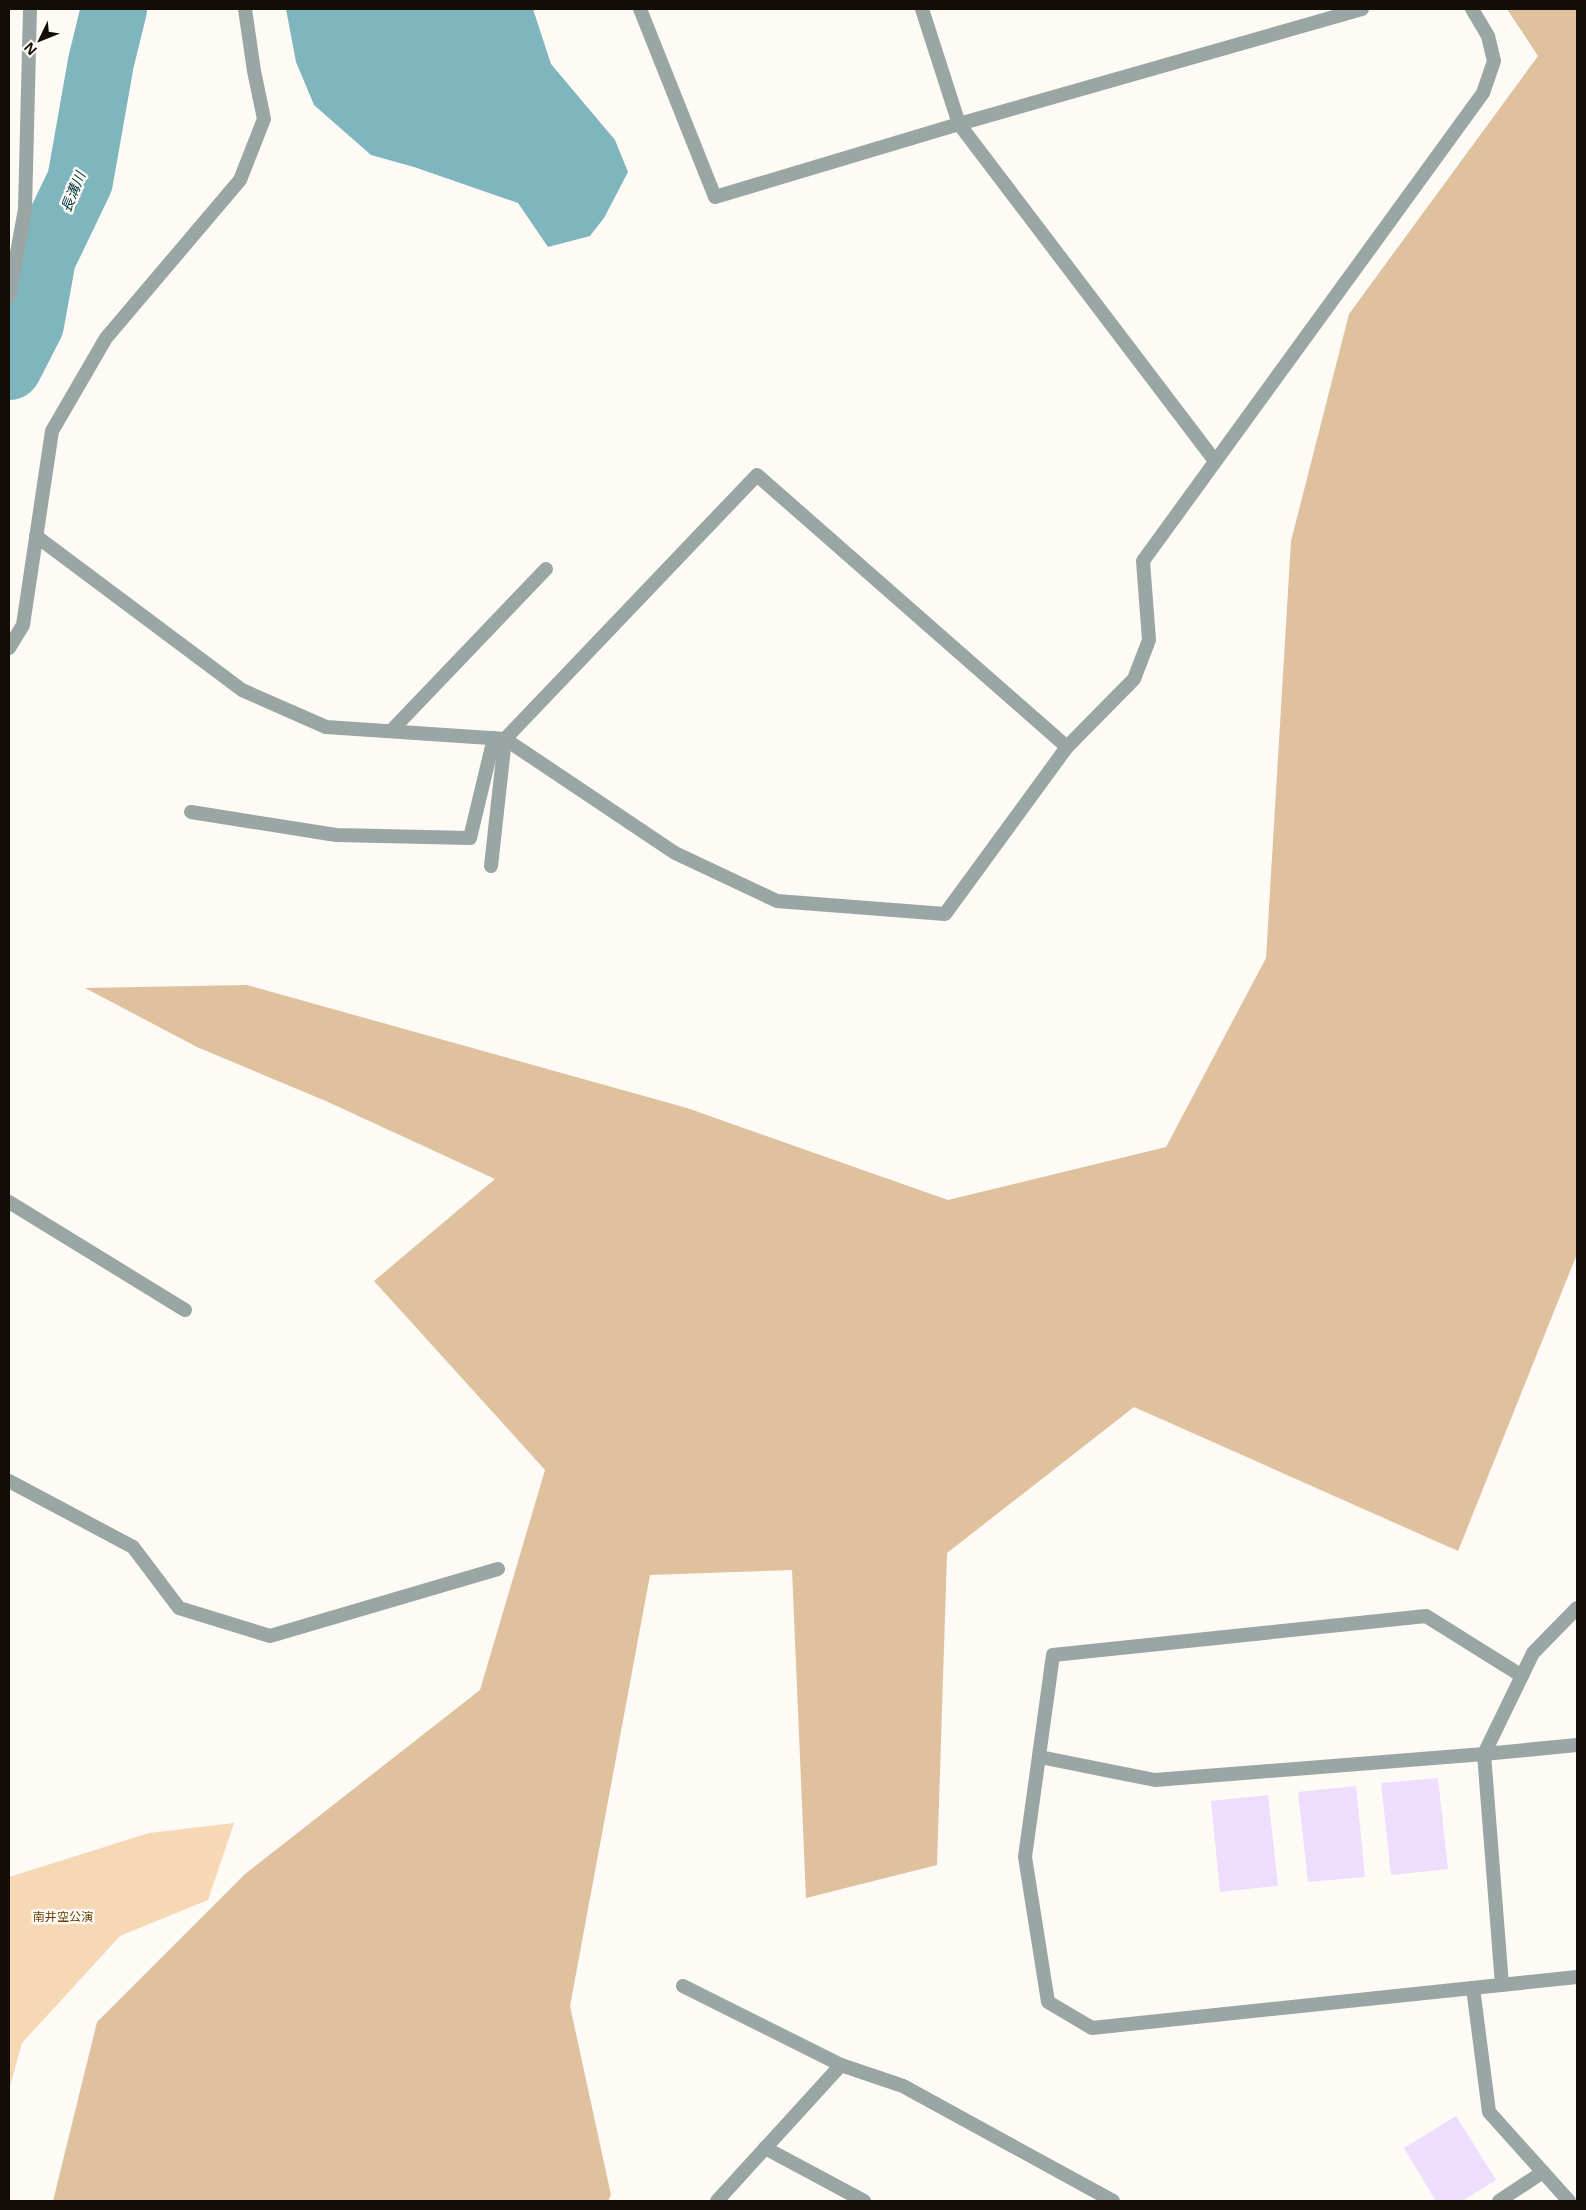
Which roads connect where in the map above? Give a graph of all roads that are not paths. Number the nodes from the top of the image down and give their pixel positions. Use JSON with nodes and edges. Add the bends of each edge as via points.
{"nodes":[{"id":1,"x":30,"y":9,"type":"edge"},
{"id":2,"x":245,"y":9,"type":"edge"},
{"id":3,"x":640,"y":9,"type":"edge"},
{"id":4,"x":922,"y":9,"type":"edge"},
{"id":5,"x":1362,"y":9,"type":"edge"},
{"id":6,"x":1472,"y":9,"type":"edge"},
{"id":7,"x":959,"y":124,"type":"junction"},
{"id":8,"x":9,"y":297,"type":"edge"},
{"id":9,"x":1215,"y":461,"type":"junction"},
{"id":10,"x":36,"y":536,"type":"junction"},
{"id":11,"x":546,"y":569,"type":"dead end"},
{"id":12,"x":9,"y":648,"type":"edge"},
{"id":13,"x":391,"y":731,"type":"junction"},
{"id":14,"x":499,"y":738,"type":"junction"},
{"id":15,"x":1067,"y":747,"type":"junction"},
{"id":16,"x":191,"y":812,"type":"dead end"},
{"id":17,"x":490,"y":866,"type":"dead end"},
{"id":18,"x":9,"y":1202,"type":"edge"},
{"id":19,"x":186,"y":1310,"type":"dead end"},
{"id":20,"x":9,"y":1481,"type":"edge"},
{"id":21,"x":498,"y":1569,"type":"dead end"},
{"id":22,"x":1577,"y":1608,"type":"edge"},
{"id":23,"x":1522,"y":1676,"type":"junction"},
{"id":24,"x":1577,"y":1745,"type":"edge"},
{"id":25,"x":1484,"y":1754,"type":"junction"},
{"id":26,"x":1040,"y":1757,"type":"junction"},
{"id":27,"x":1577,"y":1977,"type":"edge"},
{"id":28,"x":1502,"y":1985,"type":"junction"},
{"id":29,"x":683,"y":1986,"type":"dead end"},
{"id":30,"x":1473,"y":1988,"type":"junction"},
{"id":31,"x":840,"y":2065,"type":"junction"},
{"id":32,"x":765,"y":2148,"type":"junction"},
{"id":33,"x":1543,"y":2172,"type":"junction"},
{"id":34,"x":717,"y":2201,"type":"edge"},
{"id":35,"x":864,"y":2201,"type":"edge"},
{"id":36,"x":1113,"y":2201,"type":"edge"},
{"id":37,"x":1499,"y":2201,"type":"edge"},
{"id":38,"x":1569,"y":2201,"type":"edge"}],
"edges":[{"from":1,"to":8,"type":"street","via":[[25,209]]},
{"from":2,"to":10,"type":"street","via":[[264,119],[247,163],[240,180],[106,338],[52,431]]},
{"from":3,"to":7,"type":"street","via":[[715,197]]},
{"from":4,"to":7,"type":"street"},
{"from":5,"to":7,"type":"street"},
{"from":6,"to":9,"type":"street","via":[[1488,36],[1494,61],[1483,93]]},
{"from":7,"to":9,"type":"street"},
{"from":9,"to":15,"type":"street","via":[[1143,561],[1150,640],[1134,679]]},
{"from":10,"to":12,"type":"street","via":[[23,625]]},
{"from":10,"to":13,"type":"street","via":[[242,690],[326,727]]},
{"from":11,"to":13,"type":"street"},
{"from":13,"to":14,"type":"street"},
{"from":14,"to":15,"type":"street","via":[[676,853],[777,900],[944,914]]},
{"from":14,"to":15,"type":"street","via":[[757,475]]},
{"from":14,"to":16,"type":"street","via":[[470,838],[336,835]]},
{"from":14,"to":17,"type":"street"},
{"from":18,"to":19,"type":"street"},
{"from":20,"to":21,"type":"street","via":[[133,1547],[179,1608],[270,1636]]},
{"from":22,"to":23,"type":"street","via":[[1533,1653]]},
{"from":23,"to":25,"type":"street"},
{"from":23,"to":26,"type":"street","via":[[1426,1616],[1054,1656]]},
{"from":24,"to":25,"type":"street"},
{"from":25,"to":26,"type":"street","via":[[1155,1780]]},
{"from":25,"to":28,"type":"street"},
{"from":26,"to":30,"type":"street","via":[[1025,1858],[1048,2002],[1092,2028]]},
{"from":27,"to":28,"type":"street"},
{"from":28,"to":30,"type":"street"},
{"from":29,"to":31,"type":"street"},
{"from":30,"to":33,"type":"street","via":[[1488,2112]]},
{"from":31,"to":32,"type":"street"},
{"from":31,"to":36,"type":"street","via":[[903,2086]]},
{"from":32,"to":34,"type":"street"},
{"from":32,"to":35,"type":"street"},
{"from":33,"to":37,"type":"street"},
{"from":33,"to":38,"type":"street"}]}
